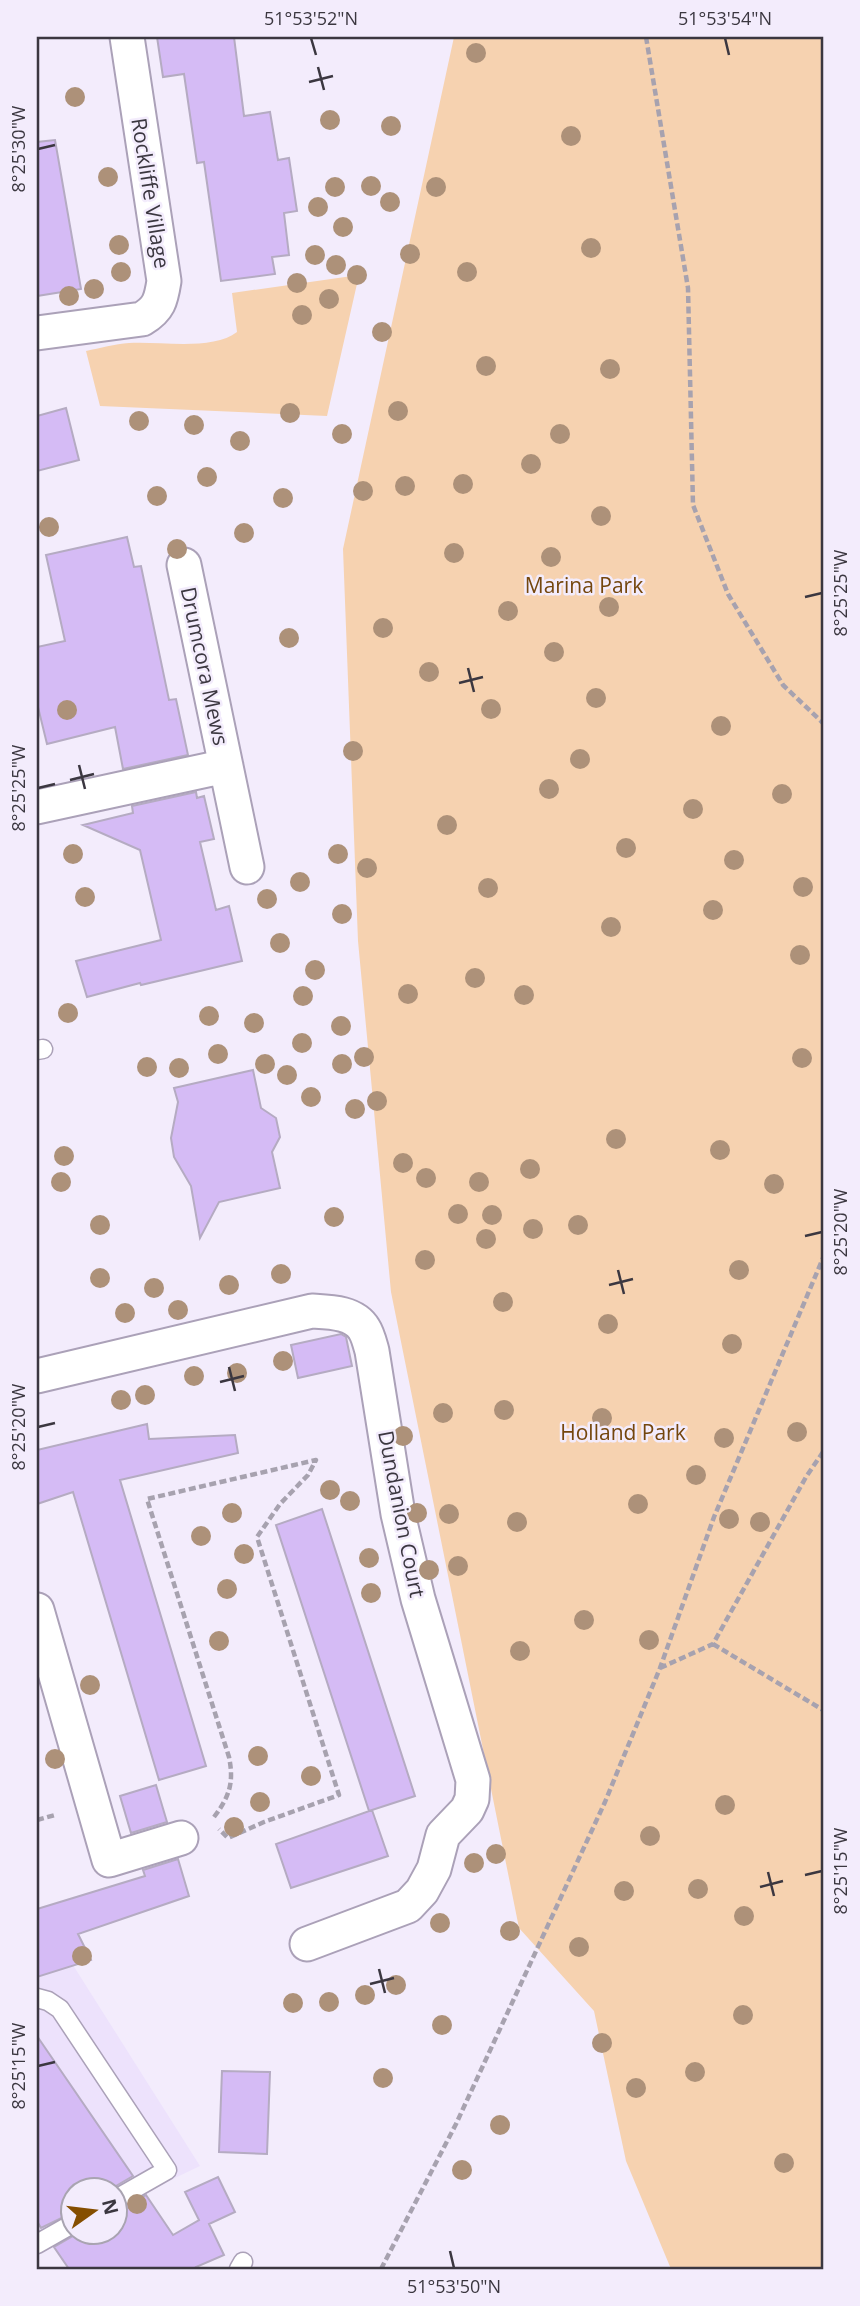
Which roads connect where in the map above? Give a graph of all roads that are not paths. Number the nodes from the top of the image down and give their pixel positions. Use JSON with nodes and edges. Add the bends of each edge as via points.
{"nodes":[{"id":1,"x":127,"y":37,"type":"edge"},
{"id":2,"x":37,"y":333,"type":"edge"},
{"id":3,"x":184,"y":565,"type":"dead end"},
{"id":4,"x":226,"y":766,"type":"junction"},
{"id":5,"x":37,"y":807,"type":"edge"},
{"id":6,"x":247,"y":867,"type":"dead end"},
{"id":7,"x":37,"y":1376,"type":"edge"},
{"id":8,"x":37,"y":1610,"type":"edge"},
{"id":9,"x":181,"y":1838,"type":"dead end"},
{"id":10,"x":307,"y":1944,"type":"dead end"},
{"id":11,"x":37,"y":1998,"type":"edge"},
{"id":12,"x":130,"y":2191,"type":"edge"},
{"id":13,"x":60,"y":2231,"type":"edge"},
{"id":14,"x":37,"y":2244,"type":"edge"}],
"edges":[{"from":1,"to":2,"type":"street","name":"Rockliffe Village","via":[[164,281],[162,296],[155,311],[142,319]]},
{"from":3,"to":4,"type":"street","name":"Drumcora Mews"},
{"from":4,"to":5,"type":"street","name":"Drumcora Mews"},
{"from":4,"to":6,"type":"street","name":"Drumcora Mews"},
{"from":7,"to":10,"type":"street","name":"Dundanion Court","via":[[312,1311],[347,1316],[363,1327],[372,1351],[398,1514],[418,1599],[473,1780],[472,1799],[443,1835],[434,1869],[408,1906]]},
{"from":8,"to":9,"type":"street","via":[[109,1860]]},
{"from":11,"to":12,"type":"lane","via":[[60,2009],[167,2170]]},
{"from":13,"to":14,"type":"lane"}]}
